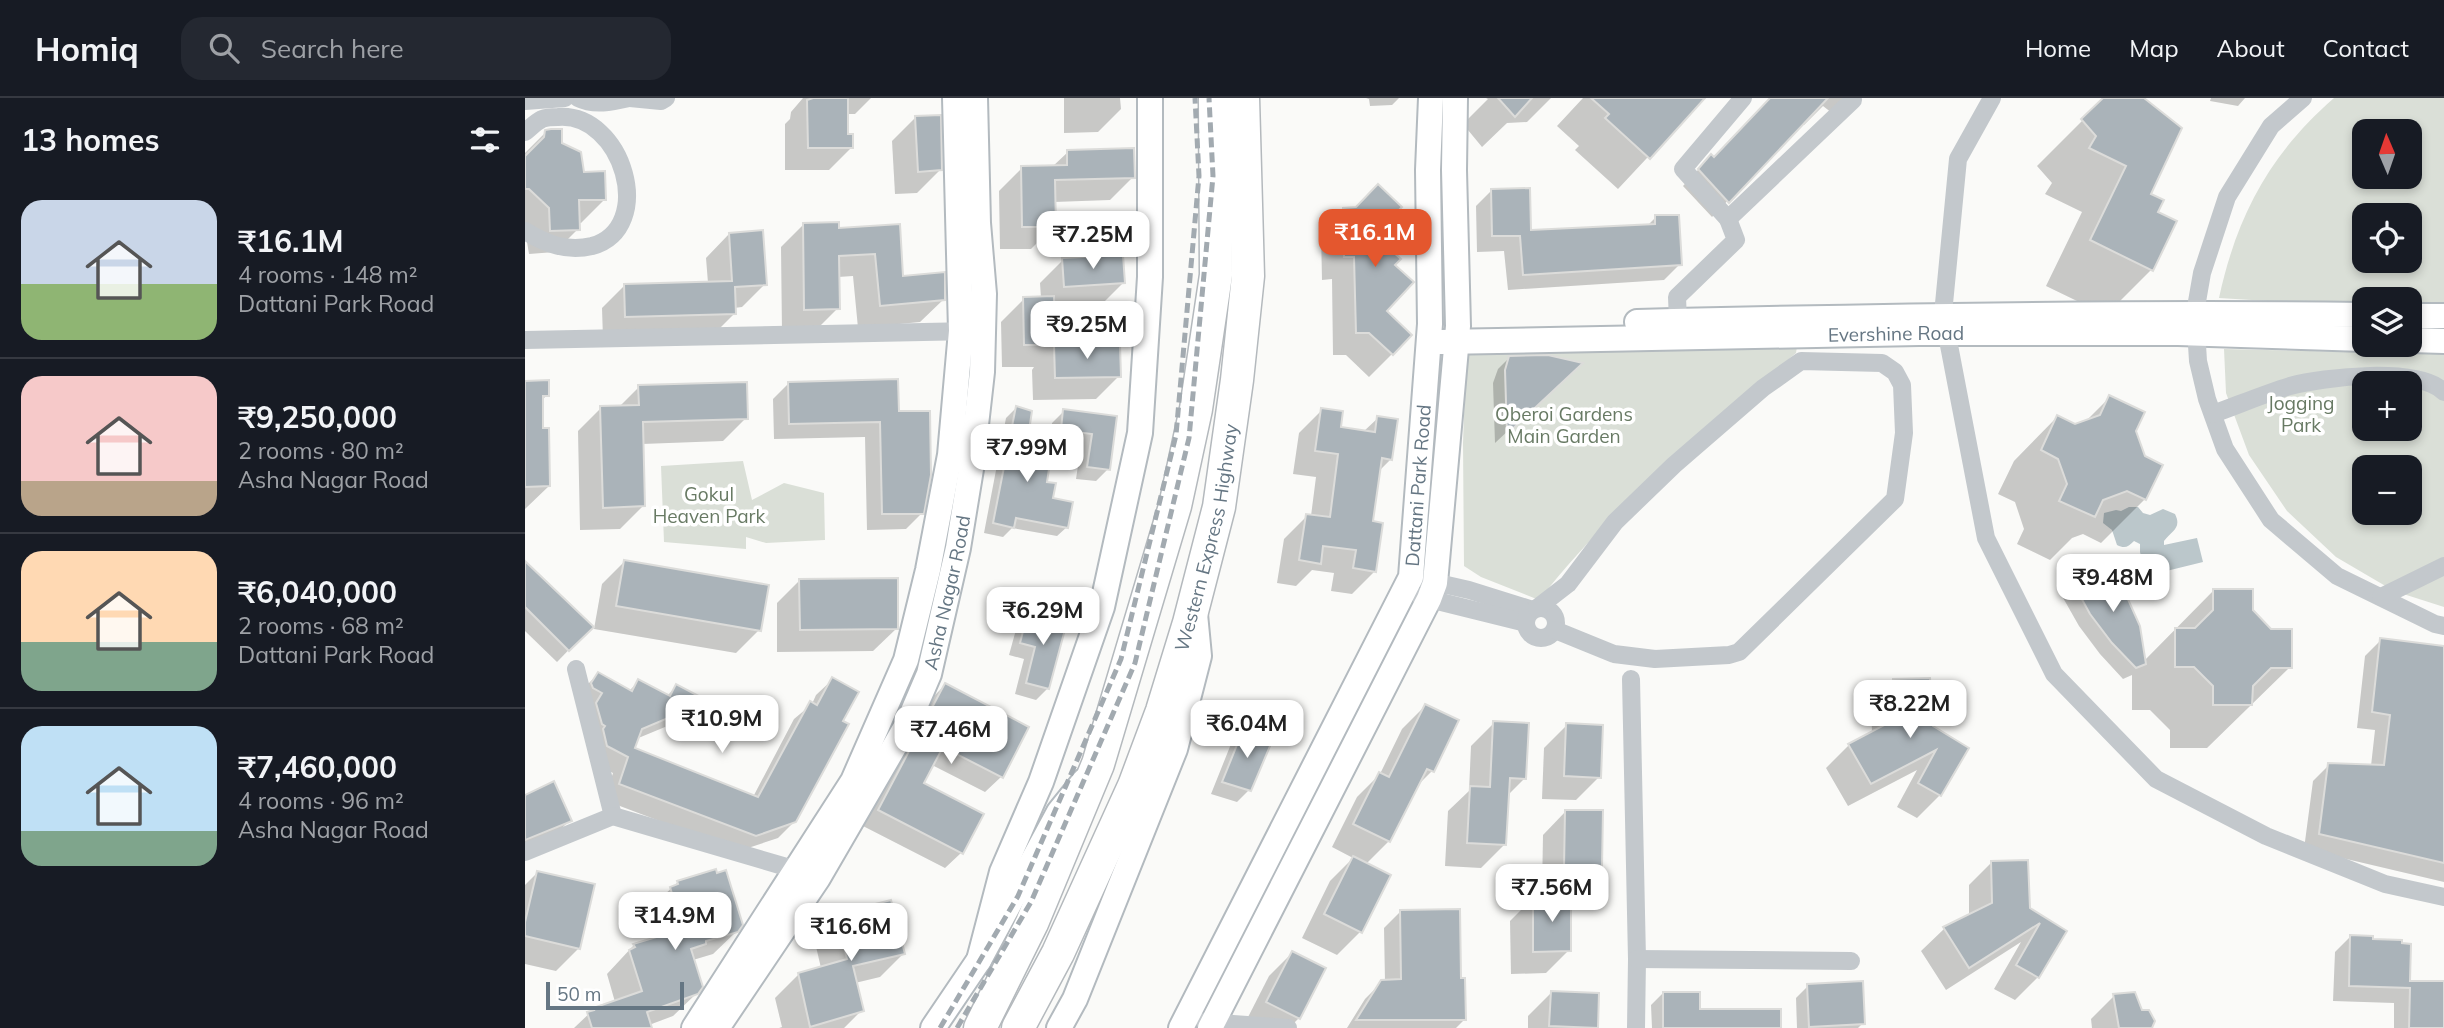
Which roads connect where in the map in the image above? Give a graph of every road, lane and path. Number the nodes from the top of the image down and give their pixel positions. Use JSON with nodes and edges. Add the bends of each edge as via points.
{"nodes":[{"id":1,"x":565,"y":98,"type":"edge"},
{"id":2,"x":578,"y":98,"type":"edge"},
{"id":3,"x":630,"y":98,"type":"edge"},
{"id":4,"x":666,"y":98,"type":"edge"},
{"id":5,"x":955,"y":98,"type":"edge"},
{"id":6,"x":975,"y":98,"type":"edge"},
{"id":7,"x":1150,"y":98,"type":"edge"},
{"id":8,"x":1215,"y":98,"type":"edge"},
{"id":9,"x":1243,"y":98,"type":"edge"},
{"id":10,"x":1431,"y":98,"type":"edge"},
{"id":11,"x":1455,"y":98,"type":"edge"},
{"id":12,"x":1743,"y":98,"type":"edge"},
{"id":13,"x":1851,"y":98,"type":"edge"},
{"id":14,"x":1992,"y":98,"type":"edge"},
{"id":15,"x":2303,"y":98,"type":"edge"},
{"id":16,"x":525,"y":101,"type":"edge"},
{"id":17,"x":525,"y":132,"type":"edge"},
{"id":18,"x":1428,"y":170,"type":"junction"},
{"id":19,"x":1454,"y":170,"type":"junction"},
{"id":20,"x":1728,"y":219,"type":"junction"},
{"id":21,"x":525,"y":231,"type":"edge"},
{"id":22,"x":2352,"y":316,"type":"edge"},
{"id":23,"x":2422,"y":316,"type":"edge"},
{"id":24,"x":2444,"y":316,"type":"edge"},
{"id":25,"x":1678,"y":321,"type":"junction"},
{"id":26,"x":2196,"y":323,"type":"junction"},
{"id":27,"x":1945,"y":324,"type":"junction"},
{"id":28,"x":1802,"y":327,"type":"junction"},
{"id":29,"x":972,"y":331,"type":"junction"},
{"id":30,"x":1429,"y":332,"type":"junction"},
{"id":31,"x":1457,"y":334,"type":"junction"},
{"id":32,"x":2352,"y":337,"type":"edge"},
{"id":33,"x":525,"y":340,"type":"edge"},
{"id":34,"x":2422,"y":340,"type":"edge"},
{"id":35,"x":2444,"y":341,"type":"edge"},
{"id":36,"x":1801,"y":361,"type":"junction"},
{"id":37,"x":2444,"y":392,"type":"edge"},
{"id":38,"x":2213,"y":414,"type":"junction"},
{"id":39,"x":2444,"y":566,"type":"edge"},
{"id":40,"x":1419,"y":588,"type":"junction"},
{"id":41,"x":2381,"y":597,"type":"junction"},
{"id":42,"x":1194,"y":603,"type":"junction"},
{"id":43,"x":1532,"y":613,"type":"junction"},
{"id":44,"x":2444,"y":626,"type":"edge"},
{"id":45,"x":1555,"y":631,"type":"junction"},
{"id":46,"x":576,"y":669,"type":"dead end"},
{"id":47,"x":1631,"y":679,"type":"dead end"},
{"id":48,"x":1355,"y":683,"type":"junction"},
{"id":49,"x":1381,"y":693,"type":"junction"},
{"id":50,"x":1316,"y":761,"type":"junction"},
{"id":51,"x":1098,"y":764,"type":"junction"},
{"id":52,"x":1340,"y":772,"type":"junction"},
{"id":53,"x":613,"y":816,"type":"junction"},
{"id":54,"x":525,"y":852,"type":"edge"},
{"id":55,"x":808,"y":873,"type":"junction"},
{"id":56,"x":2444,"y":897,"type":"edge"},
{"id":57,"x":1637,"y":959,"type":"junction"},
{"id":58,"x":979,"y":960,"type":"junction"},
{"id":59,"x":1851,"y":961,"type":"dead end"},
{"id":60,"x":1184,"y":1023,"type":"edge"},
{"id":61,"x":1211,"y":1025,"type":"edge"},
{"id":62,"x":694,"y":1028,"type":"edge"},
{"id":63,"x":717,"y":1028,"type":"edge"},
{"id":64,"x":933,"y":1028,"type":"edge"},
{"id":65,"x":980,"y":1028,"type":"edge"},
{"id":66,"x":1018,"y":1028,"type":"edge"},
{"id":67,"x":1059,"y":1028,"type":"edge"},
{"id":68,"x":1289,"y":1028,"type":"edge"},
{"id":69,"x":1636,"y":1028,"type":"edge"}],
"edges":[{"from":1,"to":16,"type":"street"},
{"from":2,"to":3,"type":"street","via":[[587,103]]},
{"from":3,"to":4,"type":"street"},
{"from":5,"to":29,"type":"street","name":"Asha Nagar Road"},
{"from":6,"to":29,"type":"street","name":"Asha Nagar Road","via":[[984,294]]},
{"from":7,"to":58,"type":"street","via":[[1150,277],[1140,433],[1102,607],[1041,782],[1002,872]]},
{"from":8,"to":51,"type":"highway","name":"Western Express Highway","via":[[1216,275],[1196,409],[1175,506]]},
{"from":9,"to":42,"type":"highway","name":"Western Express Highway","via":[[1248,276],[1219,507]]},
{"from":10,"to":18,"type":"street","name":"Dattani Park Road"},
{"from":11,"to":19,"type":"street","name":"Dattani Park Road"},
{"from":12,"to":20,"type":"street","via":[[1682,169]]},
{"from":13,"to":20,"type":"street"},
{"from":14,"to":27,"type":"street","via":[[1958,159]]},
{"from":15,"to":26,"type":"street","via":[[2270,126],[2227,197],[2202,273]]},
{"from":17,"to":21,"type":"street","via":[[544,118],[583,120],[611,141],[625,177],[626,196],[619,228],[600,243],[567,248]]},
{"from":18,"to":19,"type":"street"},
{"from":18,"to":30,"type":"street","name":"Dattani Park Road"},
{"from":19,"to":31,"type":"street","name":"Dattani Park Road"},
{"from":20,"to":25,"type":"street","via":[[1736,240],[1677,297]]},
{"from":22,"to":26,"type":"street","name":"Evershine Road"},
{"from":23,"to":24,"type":"street"},
{"from":25,"to":28,"type":"street","name":"Evershine Road"},
{"from":25,"to":31,"type":"street","name":"Evershine Road"},
{"from":26,"to":27,"type":"street","name":"Evershine Road"},
{"from":26,"to":32,"type":"street","name":"Evershine Road"},
{"from":26,"to":38,"type":"street","via":[[2198,361]]},
{"from":27,"to":28,"type":"street","name":"Evershine Road"},
{"from":27,"to":56,"type":"street","via":[[1986,538],[2055,674],[2155,779],[2266,836],[2385,884]]},
{"from":28,"to":31,"type":"street","name":"Evershine Road"},
{"from":28,"to":36,"type":"street"},
{"from":29,"to":33,"type":"street"},
{"from":29,"to":55,"type":"street","name":"Asha Nagar Road","via":[[928,570],[906,660]]},
{"from":30,"to":31,"type":"street","name":"Evershine Road"},
{"from":30,"to":40,"type":"street","name":"Dattani Park Road"},
{"from":31,"to":40,"type":"street","name":"Dattani Park Road"},
{"from":34,"to":35,"type":"street"},
{"from":36,"to":43,"type":"street","via":[[1674,465],[1615,522],[1568,584]]},
{"from":36,"to":45,"type":"street","via":[[1882,363],[1895,372],[1902,385],[1904,433],[1895,499],[1739,652],[1655,659],[1614,654]]},
{"from":37,"to":38,"type":"street","via":[[2416,378],[2353,376],[2291,386]]},
{"from":38,"to":41,"type":"street","via":[[2225,449],[2271,520],[2337,576]]},
{"from":39,"to":41,"type":"street"},
{"from":40,"to":43,"type":"street","via":[[1469,590]]},
{"from":40,"to":48,"type":"street","name":"Dattani Park Road"},
{"from":40,"to":49,"type":"street","name":"Dattani Park Road"},
{"from":41,"to":44,"type":"street"},
{"from":42,"to":66,"type":"highway","name":"Western Express Highway","via":[[1134,786],[1058,953]]},
{"from":42,"to":67,"type":"street","via":[[1199,656],[1175,749],[1075,999]]},
{"from":43,"to":45,"type":"street","via":[[1547,608],[1557,620]]},
{"from":43,"to":45,"type":"street","via":[[1529,632],[1547,638]]},
{"from":46,"to":53,"type":"street"},
{"from":47,"to":57,"type":"street"},
{"from":48,"to":49,"type":"street"},
{"from":48,"to":50,"type":"street","name":"Dattani Park Road"},
{"from":49,"to":52,"type":"street","name":"Dattani Park Road"},
{"from":50,"to":52,"type":"street"},
{"from":50,"to":60,"type":"street","name":"Dattani Park Road"},
{"from":51,"to":58,"type":"street","via":[[1059,812]]},
{"from":51,"to":65,"type":"highway","name":"Western Express Highway","via":[[1032,923]]},
{"from":52,"to":61,"type":"street","name":"Dattani Park Road"},
{"from":53,"to":54,"type":"street"},
{"from":53,"to":55,"type":"street"},
{"from":55,"to":62,"type":"street","name":"Asha Nagar Road"},
{"from":55,"to":63,"type":"street","name":"Asha Nagar Road"},
{"from":57,"to":59,"type":"street"},
{"from":57,"to":69,"type":"street"},
{"from":58,"to":64,"type":"street"},
{"from":60,"to":61,"type":"street"},
{"from":61,"to":68,"type":"street"}]}
